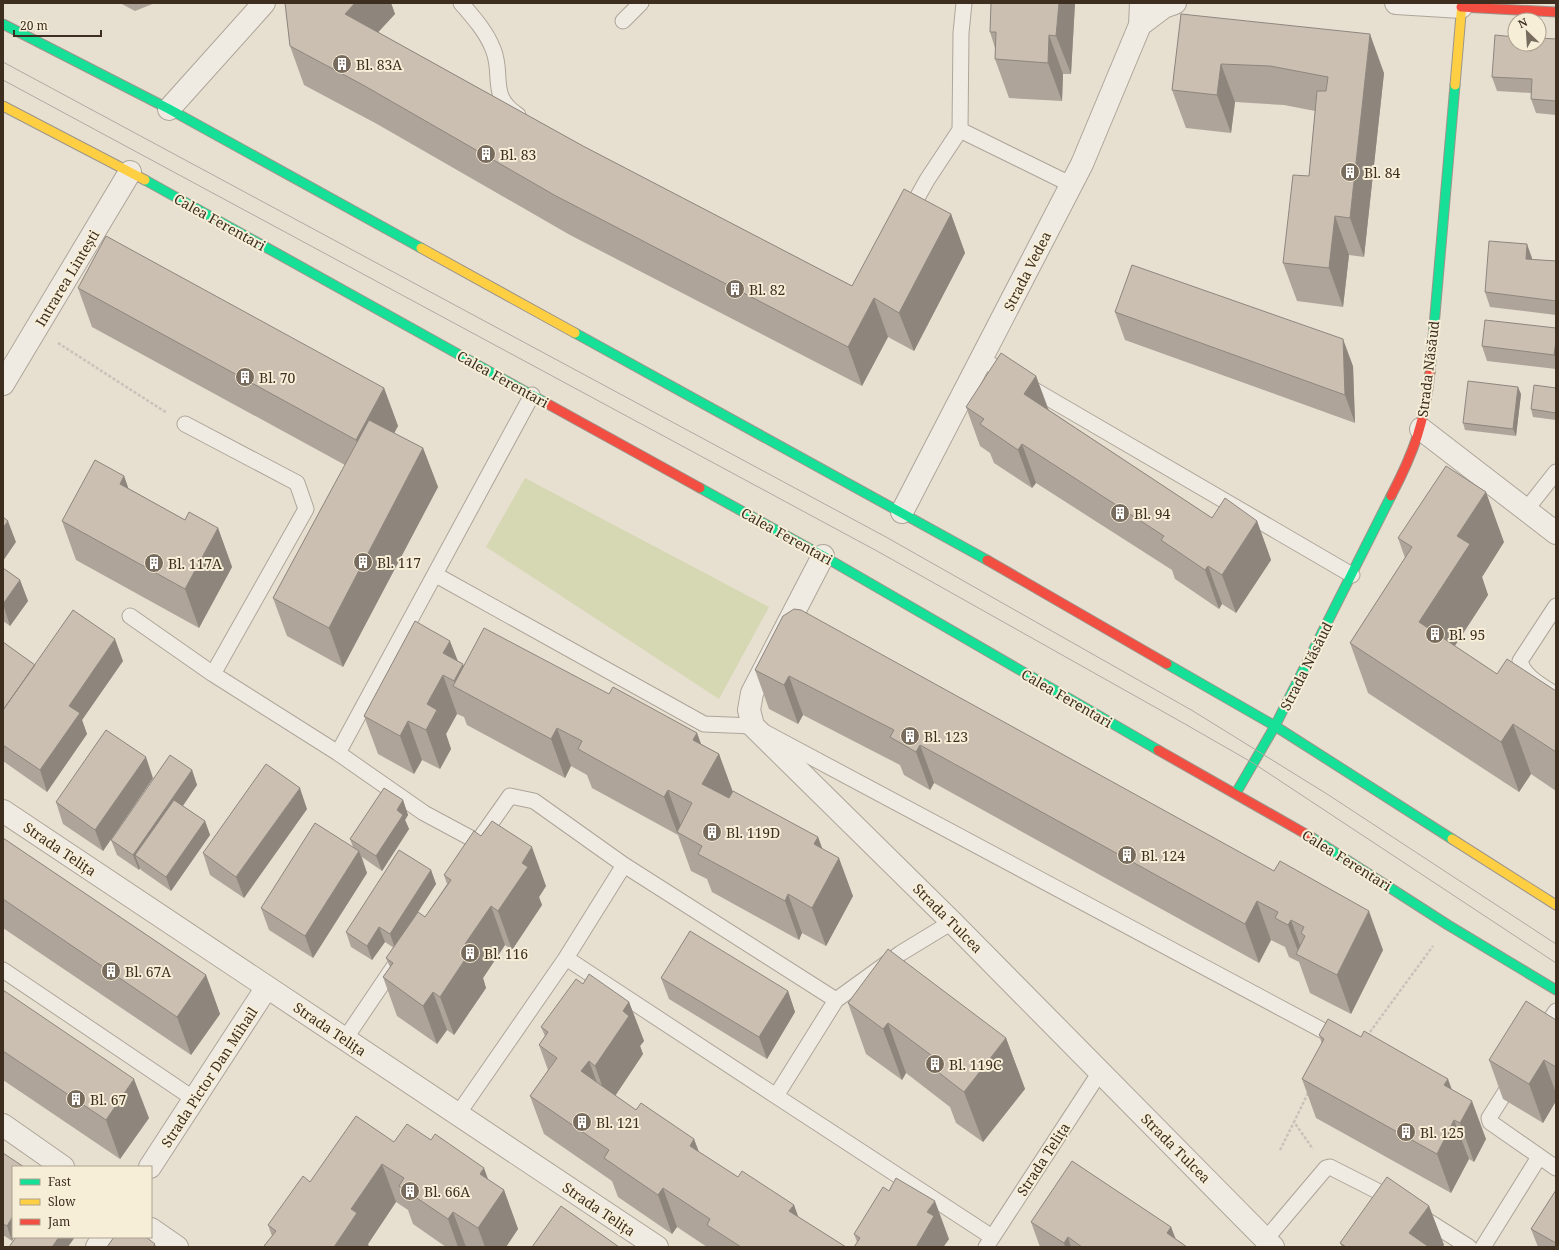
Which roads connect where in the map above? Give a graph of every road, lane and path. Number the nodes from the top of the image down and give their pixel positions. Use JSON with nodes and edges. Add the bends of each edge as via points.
{"nodes":[{"id":1,"x":264,"y":3,"type":"edge"},
{"id":2,"x":461,"y":3,"type":"edge"},
{"id":3,"x":641,"y":3,"type":"edge"},
{"id":4,"x":964,"y":3,"type":"edge"},
{"id":5,"x":1141,"y":3,"type":"edge"},
{"id":6,"x":1175,"y":3,"type":"edge"},
{"id":7,"x":1396,"y":3,"type":"edge"},
{"id":8,"x":1462,"y":5,"type":"edge"},
{"id":9,"x":1556,"y":12,"type":"edge"},
{"id":10,"x":623,"y":21,"type":"dead end"},
{"id":11,"x":3,"y":24,"type":"edge"},
{"id":12,"x":1140,"y":25,"type":"junction"},
{"id":13,"x":3,"y":106,"type":"edge"},
{"id":14,"x":169,"y":109,"type":"junction"},
{"id":15,"x":532,"y":122,"type":"edge"},
{"id":16,"x":960,"y":130,"type":"junction"},
{"id":17,"x":130,"y":172,"type":"junction"},
{"id":18,"x":1072,"y":185,"type":"junction"},
{"id":19,"x":901,"y":227,"type":"edge"},
{"id":20,"x":36,"y":329,"type":"junction"},
{"id":21,"x":982,"y":360,"type":"junction"},
{"id":22,"x":3,"y":384,"type":"edge"},
{"id":23,"x":532,"y":395,"type":"junction"},
{"id":24,"x":185,"y":424,"type":"joint"},
{"id":25,"x":1421,"y":428,"type":"junction"},
{"id":26,"x":1556,"y":472,"type":"edge"},
{"id":27,"x":1526,"y":510,"type":"junction"},
{"id":28,"x":902,"y":512,"type":"junction"},
{"id":29,"x":1556,"y":533,"type":"edge"},
{"id":30,"x":824,"y":556,"type":"junction"},
{"id":31,"x":436,"y":575,"type":"junction"},
{"id":32,"x":1352,"y":575,"type":"junction"},
{"id":33,"x":1556,"y":606,"type":"edge"},
{"id":34,"x":130,"y":616,"type":"dead end"},
{"id":35,"x":213,"y":674,"type":"junction"},
{"id":36,"x":1556,"y":694,"type":"edge"},
{"id":37,"x":753,"y":726,"type":"junction"},
{"id":38,"x":1275,"y":726,"type":"junction"},
{"id":39,"x":338,"y":753,"type":"junction"},
{"id":40,"x":1236,"y":793,"type":"junction"},
{"id":41,"x":3,"y":811,"type":"edge"},
{"id":42,"x":478,"y":842,"type":"junction"},
{"id":43,"x":469,"y":855,"type":"edge"},
{"id":44,"x":624,"y":865,"type":"junction"},
{"id":45,"x":1556,"y":905,"type":"edge"},
{"id":46,"x":952,"y":922,"type":"junction"},
{"id":47,"x":1448,"y":925,"type":"junction"},
{"id":48,"x":403,"y":954,"type":"edge"},
{"id":49,"x":566,"y":958,"type":"junction"},
{"id":50,"x":3,"y":970,"type":"edge"},
{"id":51,"x":267,"y":988,"type":"junction"},
{"id":52,"x":1556,"y":990,"type":"edge"},
{"id":53,"x":836,"y":1000,"type":"junction"},
{"id":54,"x":1556,"y":1011,"type":"edge"},
{"id":55,"x":1335,"y":1037,"type":"joint"},
{"id":56,"x":345,"y":1039,"type":"junction"},
{"id":57,"x":1535,"y":1044,"type":"edge"},
{"id":58,"x":1523,"y":1065,"type":"edge"},
{"id":59,"x":1100,"y":1072,"type":"junction"},
{"id":60,"x":1310,"y":1090,"type":"edge"},
{"id":61,"x":776,"y":1096,"type":"junction"},
{"id":62,"x":194,"y":1099,"type":"junction"},
{"id":63,"x":458,"y":1114,"type":"junction"},
{"id":64,"x":1294,"y":1122,"type":"junction"},
{"id":65,"x":3,"y":1125,"type":"edge"},
{"id":66,"x":1280,"y":1150,"type":"dead end"},
{"id":67,"x":1540,"y":1157,"type":"junction"},
{"id":68,"x":62,"y":1166,"type":"edge"},
{"id":69,"x":151,"y":1166,"type":"edge"},
{"id":70,"x":1326,"y":1168,"type":"junction"},
{"id":71,"x":1556,"y":1168,"type":"edge"},
{"id":72,"x":152,"y":1230,"type":"edge"},
{"id":73,"x":102,"y":1238,"type":"edge"},
{"id":74,"x":989,"y":1242,"type":"edge"},
{"id":75,"x":1269,"y":1243,"type":"edge"},
{"id":76,"x":96,"y":1247,"type":"edge"},
{"id":77,"x":177,"y":1247,"type":"edge"},
{"id":78,"x":657,"y":1247,"type":"edge"},
{"id":79,"x":1469,"y":1247,"type":"edge"},
{"id":80,"x":1483,"y":1247,"type":"edge"}],
"edges":[{"from":1,"to":14,"type":"street"},
{"from":2,"to":15,"type":"lane","via":[[481,27],[494,50],[501,98],[508,108]]},
{"from":3,"to":10,"type":"lane"},
{"from":4,"to":16,"type":"lane","via":[[961,33]]},
{"from":5,"to":12,"type":"street","name":"Strada Vedea"},
{"from":6,"to":12,"type":"street","via":[[1164,7]]},
{"from":7,"to":8,"type":"street"},
{"from":8,"to":9,"type":"main road"},
{"from":8,"to":25,"type":"main road","name":"Strada Năsăud","via":[[1428,392]]},
{"from":11,"to":14,"type":"main road"},
{"from":12,"to":18,"type":"street","name":"Strada Vedea"},
{"from":13,"to":17,"type":"main road","name":"Calea Ferentari"},
{"from":14,"to":28,"type":"main road"},
{"from":16,"to":18,"type":"lane"},
{"from":16,"to":19,"type":"lane","via":[[927,180]]},
{"from":17,"to":20,"type":"street","name":"Intrarea Lintești"},
{"from":17,"to":23,"type":"main road","name":"Calea Ferentari"},
{"from":18,"to":21,"type":"street","name":"Strada Vedea"},
{"from":20,"to":22,"type":"street","name":"Intrarea Lintești"},
{"from":20,"to":24,"type":"path"},
{"from":21,"to":28,"type":"street","name":"Strada Vedea"},
{"from":21,"to":32,"type":"lane"},
{"from":23,"to":30,"type":"main road","name":"Calea Ferentari"},
{"from":23,"to":31,"type":"lane"},
{"from":24,"to":35,"type":"lane","via":[[297,483],[306,509]]},
{"from":25,"to":27,"type":"street"},
{"from":25,"to":32,"type":"main road","name":"Strada Năsăud","via":[[1410,459]]},
{"from":26,"to":27,"type":"lane"},
{"from":27,"to":29,"type":"street"},
{"from":28,"to":38,"type":"main road"},
{"from":30,"to":37,"type":"street","via":[[752,693],[749,710]]},
{"from":30,"to":40,"type":"main road","name":"Calea Ferentari"},
{"from":31,"to":37,"type":"lane","via":[[704,724]]},
{"from":31,"to":39,"type":"lane"},
{"from":32,"to":38,"type":"main road","name":"Strada Năsăud"},
{"from":33,"to":36,"type":"lane","via":[[1520,661],[1521,668],[1527,674]]},
{"from":34,"to":35,"type":"lane"},
{"from":35,"to":39,"type":"lane"},
{"from":37,"to":46,"type":"street","name":"Strada Tulcea"},
{"from":37,"to":55,"type":"lane"},
{"from":38,"to":40,"type":"main road","name":"Strada Năsăud"},
{"from":38,"to":45,"type":"main road"},
{"from":39,"to":42,"type":"lane","via":[[424,813]]},
{"from":40,"to":47,"type":"main road","name":"Calea Ferentari","via":[[1305,833]]},
{"from":41,"to":51,"type":"street","name":"Strada Telița"},
{"from":42,"to":43,"type":"lane"},
{"from":42,"to":44,"type":"lane","via":[[510,796],[534,801]]},
{"from":44,"to":49,"type":"lane"},
{"from":44,"to":53,"type":"lane"},
{"from":46,"to":53,"type":"lane","via":[[902,953]]},
{"from":46,"to":59,"type":"street","name":"Strada Tulcea"},
{"from":47,"to":52,"type":"main road","name":"Calea Ferentari"},
{"from":47,"to":55,"type":"path","via":[[1362,1043]]},
{"from":48,"to":56,"type":"lane"},
{"from":49,"to":61,"type":"lane"},
{"from":49,"to":63,"type":"lane"},
{"from":50,"to":62,"type":"lane"},
{"from":51,"to":56,"type":"street","name":"Strada Telița"},
{"from":51,"to":62,"type":"street","name":"Strada Pictor Dan Mihail"},
{"from":53,"to":61,"type":"lane"},
{"from":54,"to":57,"type":"lane"},
{"from":56,"to":63,"type":"street","name":"Strada Telița"},
{"from":58,"to":67,"type":"lane","via":[[1489,1118],[1490,1122]]},
{"from":59,"to":74,"type":"lane","name":"Strada Telița"},
{"from":59,"to":75,"type":"street","name":"Strada Tulcea"},
{"from":60,"to":64,"type":"path"},
{"from":61,"to":74,"type":"lane"},
{"from":62,"to":69,"type":"street","name":"Strada Pictor Dan Mihail"},
{"from":63,"to":78,"type":"street","name":"Strada Telița"},
{"from":64,"to":66,"type":"path"},
{"from":64,"to":70,"type":"path"},
{"from":65,"to":68,"type":"street"},
{"from":67,"to":71,"type":"lane"},
{"from":67,"to":80,"type":"lane"},
{"from":70,"to":75,"type":"lane"},
{"from":70,"to":79,"type":"lane","via":[[1330,1167],[1401,1204]]},
{"from":72,"to":77,"type":"street"},
{"from":73,"to":76,"type":"street"}]}
